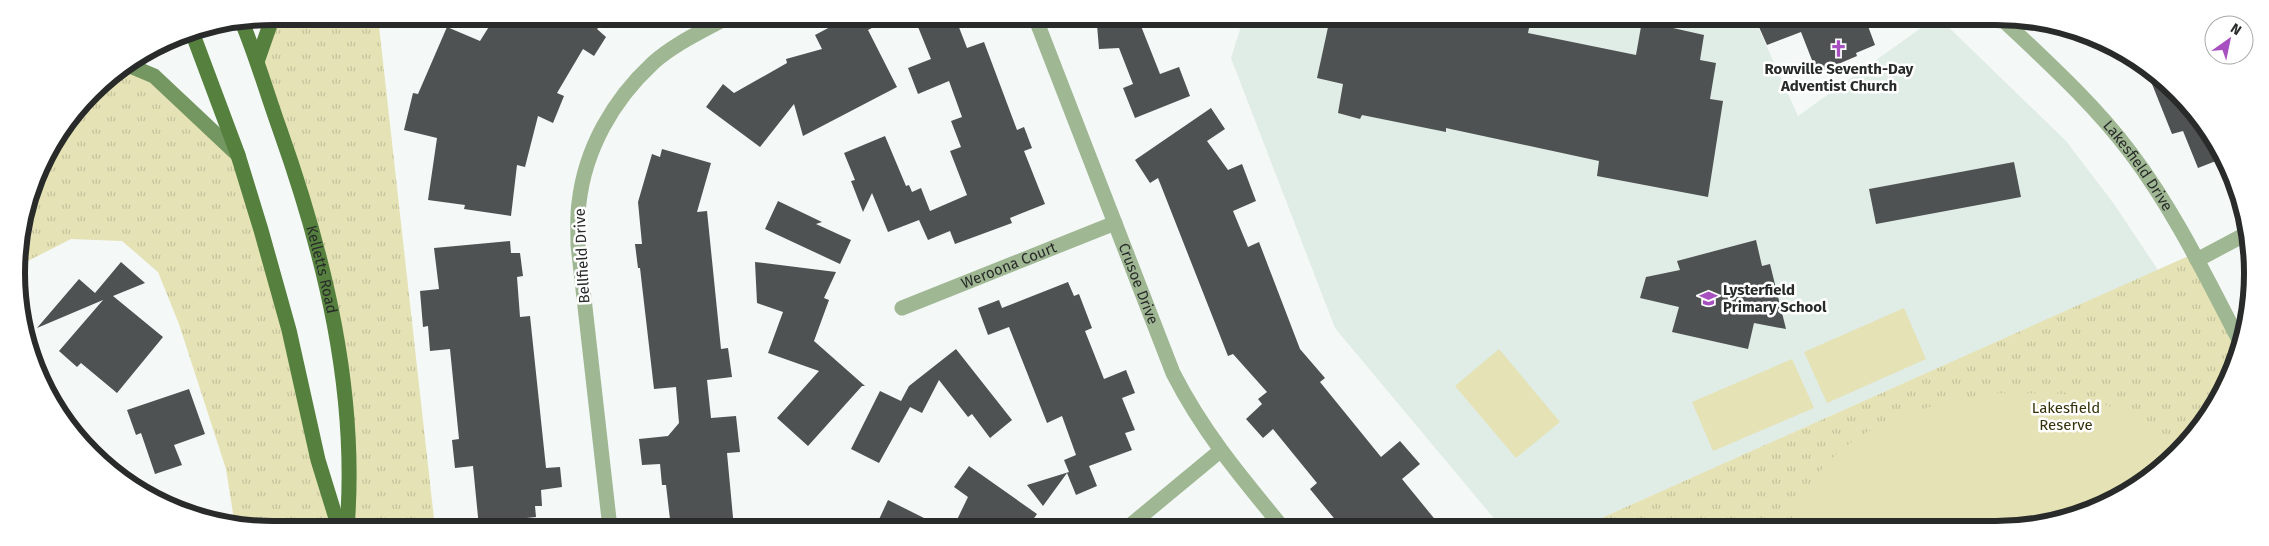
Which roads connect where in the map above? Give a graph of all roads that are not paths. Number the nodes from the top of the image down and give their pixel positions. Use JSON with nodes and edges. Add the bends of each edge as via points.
{"nodes":[{"id":1,"x":270,"y":25,"type":"edge"},
{"id":2,"x":714,"y":25,"type":"edge"},
{"id":3,"x":1038,"y":25,"type":"edge"},
{"id":4,"x":2009,"y":26,"type":"edge"},
{"id":5,"x":244,"y":27,"type":"edge"},
{"id":6,"x":194,"y":38,"type":"edge"},
{"id":7,"x":258,"y":59,"type":"junction"},
{"id":8,"x":134,"y":68,"type":"edge"},
{"id":9,"x":238,"y":155,"type":"junction"},
{"id":10,"x":1115,"y":223,"type":"junction"},
{"id":11,"x":2241,"y":237,"type":"edge"},
{"id":12,"x":2197,"y":260,"type":"junction"},
{"id":13,"x":902,"y":308,"type":"dead end"},
{"id":14,"x":2236,"y":335,"type":"edge"},
{"id":15,"x":1220,"y":451,"type":"junction"},
{"id":16,"x":337,"y":521,"type":"edge"},
{"id":17,"x":347,"y":521,"type":"edge"},
{"id":18,"x":609,"y":521,"type":"edge"},
{"id":19,"x":1135,"y":521,"type":"edge"},
{"id":20,"x":1277,"y":521,"type":"edge"}],
"edges":[{"from":1,"to":7,"type":"main road"},
{"from":2,"to":18,"type":"street","name":"Bellfield Drive","via":[[653,62],[606,120],[586,163],[578,205],[578,245]]},
{"from":3,"to":10,"type":"street","name":"Crusoe Drive"},
{"from":4,"to":12,"type":"street","name":"Lakesfield Drive","via":[[2075,88],[2124,145],[2156,188]]},
{"from":5,"to":7,"type":"main road","name":"Kelletts Road"},
{"from":6,"to":9,"type":"main road"},
{"from":7,"to":17,"type":"main road","name":"Kelletts Road","via":[[300,184],[336,332],[347,408],[350,484]]},
{"from":8,"to":9,"type":"main road","via":[[154,76]]},
{"from":9,"to":16,"type":"main road","via":[[289,330],[318,460]]},
{"from":10,"to":13,"type":"street","name":"Weroona Court"},
{"from":10,"to":15,"type":"street","name":"Crusoe Drive","via":[[1173,373]]},
{"from":11,"to":12,"type":"street"},
{"from":12,"to":14,"type":"street","name":"Lakesfield Drive"},
{"from":15,"to":19,"type":"street"},
{"from":15,"to":20,"type":"street","name":"Crusoe Drive"}]}
